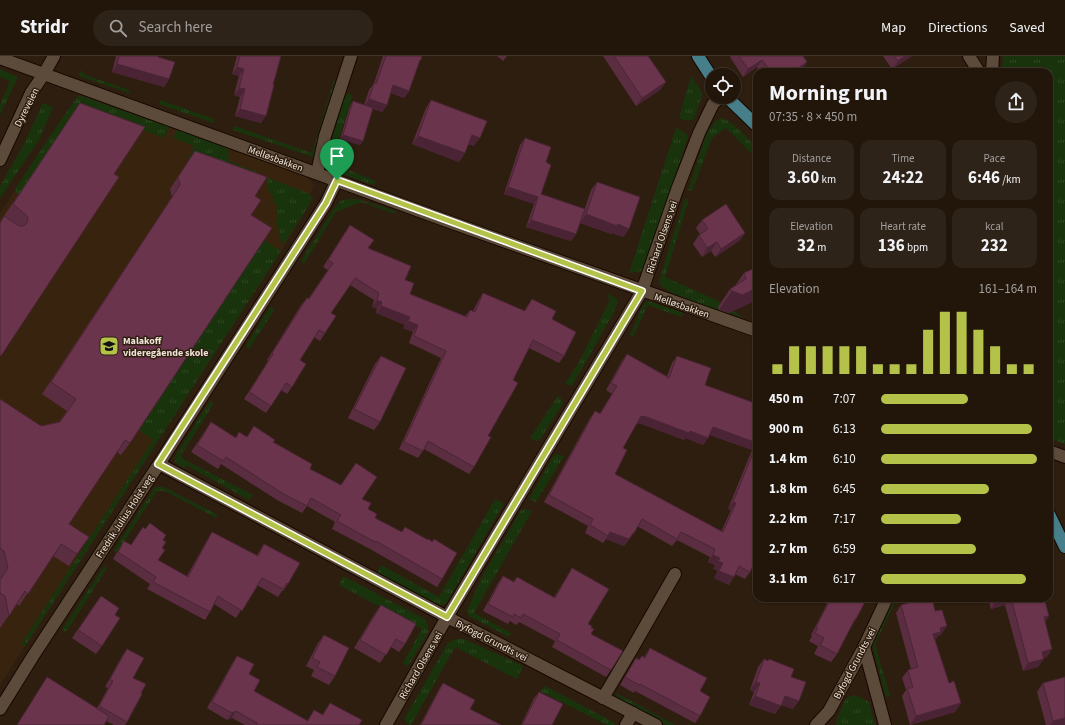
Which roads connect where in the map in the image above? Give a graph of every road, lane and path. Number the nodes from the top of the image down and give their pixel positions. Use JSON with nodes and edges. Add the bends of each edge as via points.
{"nodes":[{"id":1,"x":54,"y":56,"type":"edge"},
{"id":2,"x":351,"y":56,"type":"edge"},
{"id":3,"x":698,"y":56,"type":"edge"},
{"id":4,"x":969,"y":56,"type":"edge"},
{"id":5,"x":993,"y":56,"type":"edge"},
{"id":6,"x":0,"y":58,"type":"edge"},
{"id":7,"x":706,"y":68,"type":"edge"},
{"id":8,"x":977,"y":68,"type":"edge"},
{"id":9,"x":992,"y":68,"type":"edge"},
{"id":10,"x":44,"y":74,"type":"junction"},
{"id":11,"x":713,"y":104,"type":"edge"},
{"id":12,"x":734,"y":104,"type":"edge"},
{"id":13,"x":753,"y":122,"type":"edge"},
{"id":14,"x":0,"y":160,"type":"edge"},
{"id":15,"x":317,"y":173,"type":"junction"},
{"id":16,"x":337,"y":180,"type":"junction"},
{"id":17,"x":642,"y":291,"type":"junction"},
{"id":18,"x":753,"y":330,"type":"edge"},
{"id":19,"x":1053,"y":452,"type":"edge"},
{"id":20,"x":1065,"y":457,"type":"edge"},
{"id":21,"x":158,"y":464,"type":"junction"},
{"id":22,"x":1053,"y":522,"type":"edge"},
{"id":23,"x":1065,"y":547,"type":"edge"},
{"id":24,"x":675,"y":574,"type":"dead end"},
{"id":25,"x":886,"y":602,"type":"edge"},
{"id":26,"x":447,"y":617,"type":"junction"},
{"id":27,"x":864,"y":647,"type":"junction"},
{"id":28,"x":603,"y":698,"type":"junction"},
{"id":29,"x":0,"y":709,"type":"edge"},
{"id":30,"x":829,"y":711,"type":"junction"},
{"id":31,"x":633,"y":713,"type":"junction"},
{"id":32,"x":386,"y":725,"type":"edge"},
{"id":33,"x":626,"y":725,"type":"edge"},
{"id":34,"x":656,"y":725,"type":"edge"},
{"id":35,"x":816,"y":725,"type":"edge"},
{"id":36,"x":828,"y":725,"type":"edge"},
{"id":37,"x":885,"y":725,"type":"edge"}],
"edges":[{"from":1,"to":10,"type":"street","name":"Dyreveien"},
{"from":2,"to":15,"type":"street","via":[[325,136]]},
{"from":3,"to":7,"type":"main road"},
{"from":4,"to":8,"type":"street"},
{"from":5,"to":9,"type":"street"},
{"from":6,"to":10,"type":"street","name":"Melløsbakken"},
{"from":10,"to":14,"type":"street","name":"Dyreveien","via":[[31,94]]},
{"from":10,"to":15,"type":"street","name":"Melløsbakken"},
{"from":11,"to":17,"type":"street","name":"Richard Olsens vei","via":[[677,190]]},
{"from":12,"to":13,"type":"main road"},
{"from":15,"to":16,"type":"street","name":"Melløsbakken"},
{"from":16,"to":17,"type":"street","name":"Melløsbakken"},
{"from":16,"to":21,"type":"street","name":"Fredrik Julius Holst veg","via":[[326,203]]},
{"from":17,"to":18,"type":"street","name":"Melløsbakken"},
{"from":17,"to":26,"type":"street","name":"Richard Olsens vei"},
{"from":19,"to":20,"type":"street"},
{"from":21,"to":26,"type":"street","name":"Byfogd Grundts vei"},
{"from":21,"to":29,"type":"street","name":"Fredrik Julius Holst veg"},
{"from":22,"to":23,"type":"main road"},
{"from":24,"to":28,"type":"street"},
{"from":25,"to":27,"type":"street","name":"Byfogd Grundts vei"},
{"from":26,"to":28,"type":"street","name":"Byfogd Grundts vei"},
{"from":26,"to":32,"type":"street","name":"Richard Olsens vei"},
{"from":27,"to":30,"type":"street","name":"Byfogd Grundts vei"},
{"from":27,"to":37,"type":"street"},
{"from":28,"to":31,"type":"street","name":"Byfogd Grundts vei"},
{"from":30,"to":35,"type":"street","name":"Byfogd Grundts vei"},
{"from":30,"to":36,"type":"street"},
{"from":31,"to":33,"type":"street"},
{"from":31,"to":34,"type":"street","name":"Byfogd Grundts vei"}]}
